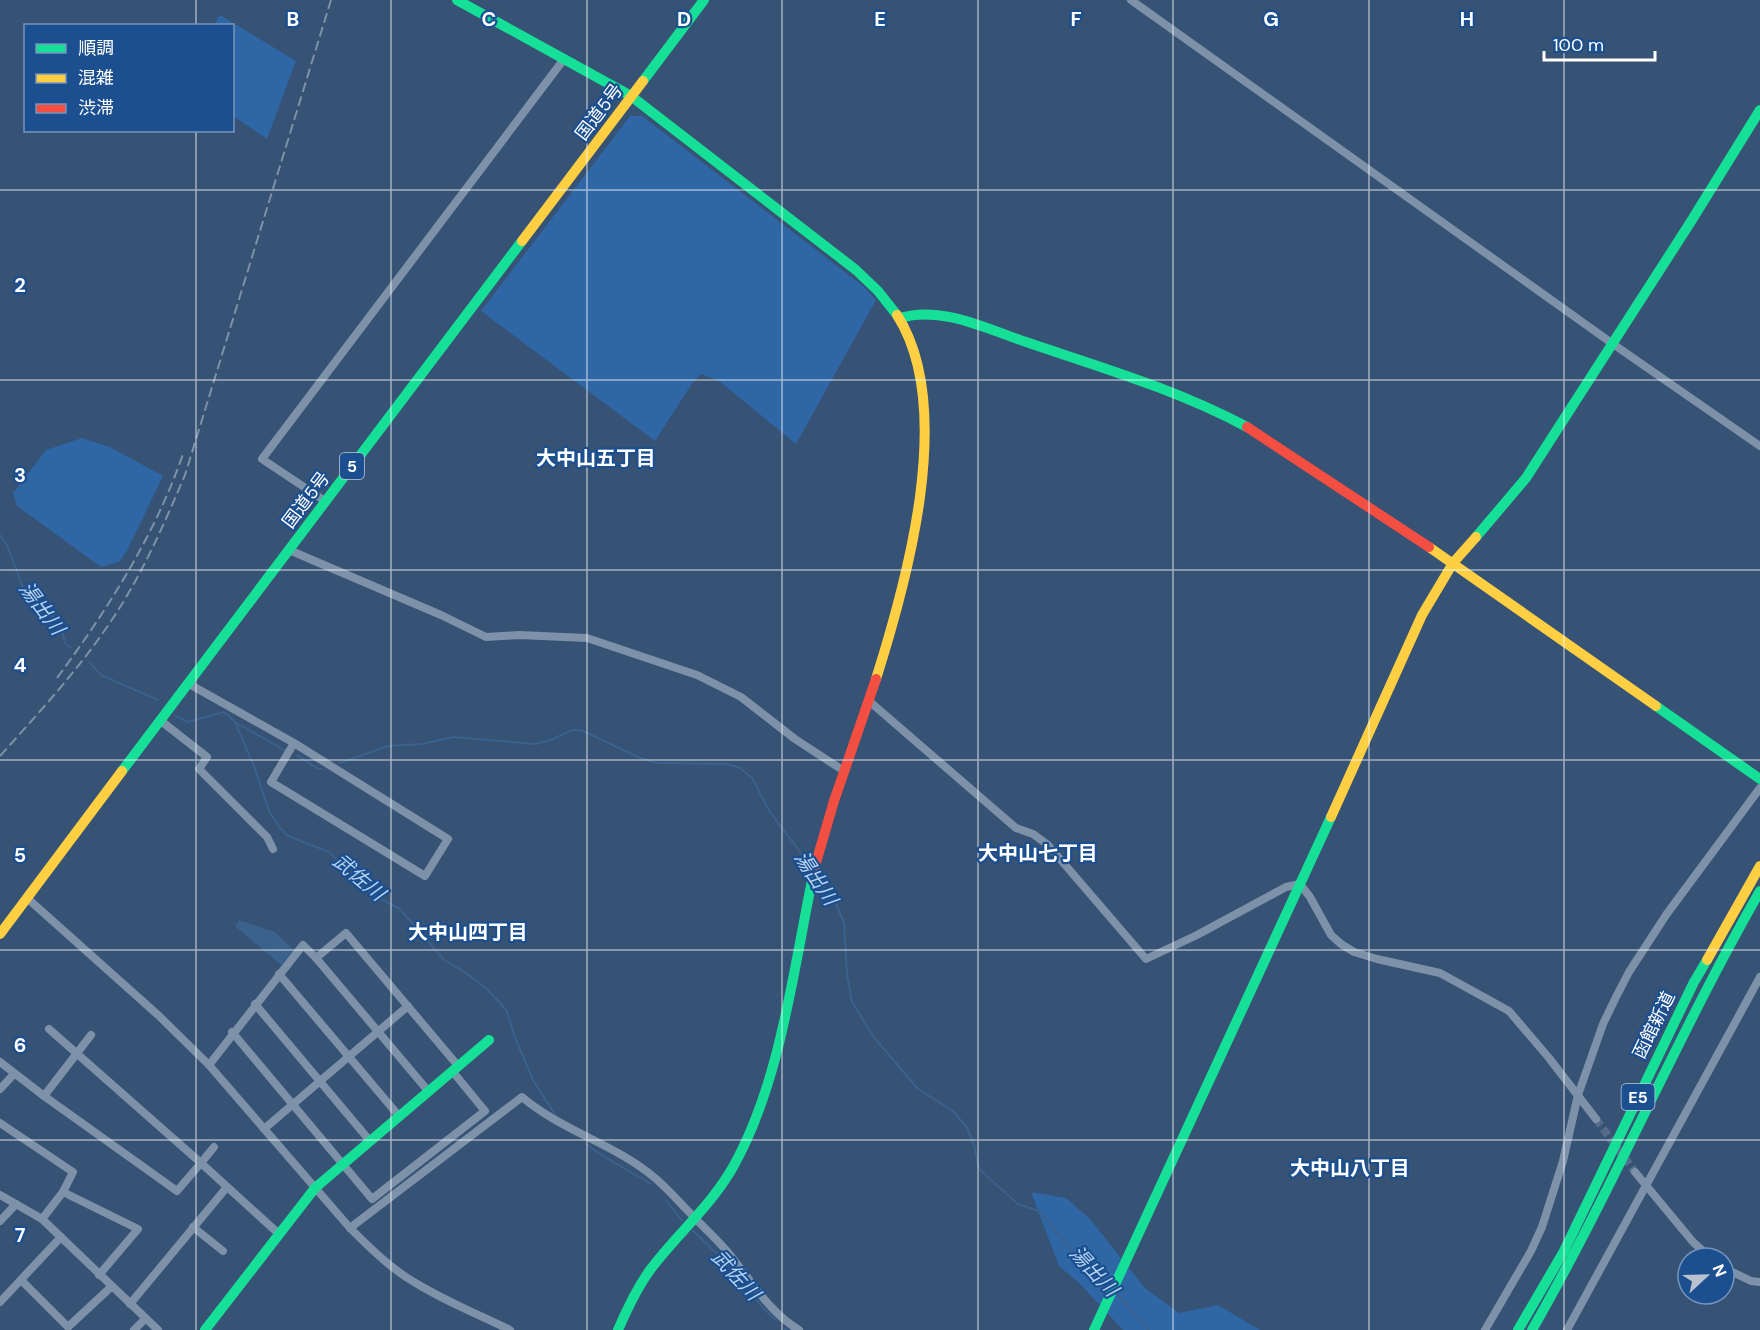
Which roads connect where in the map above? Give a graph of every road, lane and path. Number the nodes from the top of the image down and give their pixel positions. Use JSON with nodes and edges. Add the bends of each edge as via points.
{"nodes":[{"id":1,"x":457,"y":0,"type":"edge"},
{"id":2,"x":704,"y":0,"type":"edge"},
{"id":3,"x":1131,"y":0,"type":"edge"},
{"id":4,"x":564,"y":59,"type":"junction"},
{"id":5,"x":631,"y":96,"type":"junction"},
{"id":6,"x":1760,"y":110,"type":"edge"},
{"id":7,"x":900,"y":318,"type":"junction"},
{"id":8,"x":1613,"y":344,"type":"junction"},
{"id":9,"x":1760,"y":446,"type":"edge"},
{"id":10,"x":325,"y":501,"type":"junction"},
{"id":11,"x":289,"y":550,"type":"junction"},
{"id":12,"x":1453,"y":563,"type":"junction"},
{"id":13,"x":189,"y":684,"type":"junction"},
{"id":14,"x":869,"y":701,"type":"junction"},
{"id":15,"x":160,"y":721,"type":"junction"},
{"id":16,"x":294,"y":743,"type":"junction"},
{"id":17,"x":844,"y":771,"type":"junction"},
{"id":18,"x":1760,"y":779,"type":"edge"},
{"id":19,"x":1760,"y":788,"type":"edge"},
{"id":20,"x":273,"y":849,"type":"dead end"},
{"id":21,"x":1760,"y":866,"type":"edge"},
{"id":22,"x":1300,"y":884,"type":"junction"},
{"id":23,"x":1760,"y":891,"type":"edge"},
{"id":24,"x":27,"y":898,"type":"junction"},
{"id":25,"x":0,"y":933,"type":"edge"},
{"id":26,"x":316,"y":958,"type":"junction"},
{"id":27,"x":279,"y":974,"type":"junction"},
{"id":28,"x":1760,"y":977,"type":"edge"},
{"id":29,"x":255,"y":1004,"type":"junction"},
{"id":30,"x":408,"y":1006,"type":"junction"},
{"id":31,"x":49,"y":1029,"type":"dead end"},
{"id":32,"x":232,"y":1032,"type":"junction"},
{"id":33,"x":377,"y":1033,"type":"junction"},
{"id":34,"x":91,"y":1035,"type":"dead end"},
{"id":35,"x":489,"y":1040,"type":"dead end"},
{"id":36,"x":77,"y":1054,"type":"junction"},
{"id":37,"x":348,"y":1057,"type":"junction"},
{"id":38,"x":0,"y":1062,"type":"edge"},
{"id":39,"x":209,"y":1065,"type":"junction"},
{"id":40,"x":456,"y":1069,"type":"junction"},
{"id":41,"x":14,"y":1074,"type":"junction"},
{"id":42,"x":320,"y":1082,"type":"junction"},
{"id":43,"x":0,"y":1089,"type":"edge"},
{"id":44,"x":429,"y":1092,"type":"junction"},
{"id":45,"x":1578,"y":1095,"type":"junction"},
{"id":46,"x":44,"y":1096,"type":"junction"},
{"id":47,"x":293,"y":1104,"type":"junction"},
{"id":48,"x":399,"y":1116,"type":"junction"},
{"id":49,"x":1596,"y":1119,"type":"tunnel mouth"},
{"id":50,"x":0,"y":1123,"type":"edge"},
{"id":51,"x":264,"y":1129,"type":"junction"},
{"id":52,"x":370,"y":1141,"type":"junction"},
{"id":53,"x":214,"y":1147,"type":"dead end"},
{"id":54,"x":201,"y":1163,"type":"junction"},
{"id":55,"x":344,"y":1164,"type":"junction"},
{"id":56,"x":1635,"y":1172,"type":"tunnel mouth"},
{"id":57,"x":1647,"y":1186,"type":"junction"},
{"id":58,"x":227,"y":1187,"type":"junction"},
{"id":59,"x":315,"y":1188,"type":"junction"},
{"id":60,"x":63,"y":1191,"type":"junction"},
{"id":61,"x":0,"y":1195,"type":"edge"},
{"id":62,"x":16,"y":1204,"type":"junction"},
{"id":63,"x":42,"y":1219,"type":"junction"},
{"id":64,"x":696,"y":1219,"type":"junction"},
{"id":65,"x":0,"y":1221,"type":"edge"},
{"id":66,"x":193,"y":1227,"type":"junction"},
{"id":67,"x":350,"y":1228,"type":"junction"},
{"id":68,"x":279,"y":1234,"type":"junction"},
{"id":69,"x":61,"y":1238,"type":"junction"},
{"id":70,"x":1698,"y":1246,"type":"edge"},
{"id":71,"x":223,"y":1251,"type":"dead end"},
{"id":72,"x":1736,"y":1274,"type":"edge"},
{"id":73,"x":99,"y":1275,"type":"junction"},
{"id":74,"x":21,"y":1280,"type":"junction"},
{"id":75,"x":1760,"y":1282,"type":"edge"},
{"id":76,"x":111,"y":1287,"type":"junction"},
{"id":77,"x":0,"y":1302,"type":"edge"},
{"id":78,"x":130,"y":1304,"type":"junction"},
{"id":79,"x":145,"y":1318,"type":"junction"},
{"id":80,"x":134,"y":1330,"type":"edge"},
{"id":81,"x":158,"y":1330,"type":"edge"},
{"id":82,"x":205,"y":1330,"type":"edge"},
{"id":83,"x":510,"y":1330,"type":"edge"},
{"id":84,"x":618,"y":1330,"type":"edge"},
{"id":85,"x":799,"y":1330,"type":"edge"},
{"id":86,"x":1094,"y":1330,"type":"edge"},
{"id":87,"x":1485,"y":1330,"type":"edge"},
{"id":88,"x":1518,"y":1330,"type":"edge"},
{"id":89,"x":1532,"y":1330,"type":"edge"},
{"id":90,"x":1567,"y":1330,"type":"edge"}],
"edges":[{"from":1,"to":4,"type":"main road"},
{"from":2,"to":5,"type":"main road","name":"国道5号","number":"5"},
{"from":3,"to":8,"type":"street"},
{"from":4,"to":5,"type":"main road"},
{"from":4,"to":10,"type":"street","via":[[262,459]]},
{"from":5,"to":7,"type":"main road","via":[[856,270],[883,294]]},
{"from":5,"to":10,"type":"main road","name":"国道5号","number":"5"},
{"from":6,"to":8,"type":"main road"},
{"from":7,"to":12,"type":"main road","via":[[935,314],[970,324],[1218,410]]},
{"from":7,"to":14,"type":"main road","via":[[922,381],[924,475],[896,609]]},
{"from":8,"to":9,"type":"street"},
{"from":8,"to":12,"type":"main road","via":[[1526,478]]},
{"from":10,"to":11,"type":"main road","name":"国道5号","number":"5"},
{"from":11,"to":13,"type":"main road","name":"国道5号","number":"5"},
{"from":11,"to":17,"type":"street","via":[[486,637],[519,634],[587,638],[697,675],[741,697]]},
{"from":12,"to":18,"type":"main road"},
{"from":12,"to":22,"type":"main road","via":[[1422,615]]},
{"from":13,"to":15,"type":"main road","name":"国道5号","number":"5"},
{"from":13,"to":16,"type":"street"},
{"from":14,"to":17,"type":"main road"},
{"from":14,"to":22,"type":"street","via":[[1016,828],[1047,845],[1146,959],[1286,887]]},
{"from":15,"to":20,"type":"street","via":[[207,757],[199,769],[267,837]]},
{"from":15,"to":24,"type":"main road","name":"国道5号","number":"5"},
{"from":16,"to":16,"type":"street","via":[[271,782],[425,876],[448,838]]},
{"from":17,"to":64,"type":"main road","via":[[816,862],[787,1009],[767,1083],[728,1177]]},
{"from":19,"to":45,"type":"street","via":[[1629,972],[1603,1024]]},
{"from":21,"to":88,"type":"main road","name":"函館新道","number":"E5","via":[[1694,982],[1564,1251]]},
{"from":22,"to":45,"type":"street","via":[[1331,935],[1354,952],[1440,973],[1509,1011]]},
{"from":22,"to":86,"type":"main road"},
{"from":23,"to":89,"type":"main road","name":"函館新道","number":"E5","via":[[1681,1036],[1575,1256]]},
{"from":24,"to":25,"type":"main road","name":"国道5号","number":"5"},
{"from":24,"to":39,"type":"street"},
{"from":26,"to":27,"type":"street","via":[[303,945]]},
{"from":26,"to":30,"type":"street","via":[[346,933]]},
{"from":26,"to":33,"type":"street"},
{"from":27,"to":29,"type":"street"},
{"from":27,"to":37,"type":"street"},
{"from":28,"to":57,"type":"street"},
{"from":29,"to":32,"type":"street"},
{"from":29,"to":42,"type":"street"},
{"from":30,"to":33,"type":"street"},
{"from":30,"to":40,"type":"street"},
{"from":31,"to":36,"type":"street"},
{"from":32,"to":39,"type":"street"},
{"from":32,"to":47,"type":"street"},
{"from":33,"to":37,"type":"street"},
{"from":33,"to":44,"type":"street"},
{"from":34,"to":36,"type":"street"},
{"from":35,"to":40,"type":"main road"},
{"from":36,"to":46,"type":"street"},
{"from":36,"to":54,"type":"street"},
{"from":37,"to":42,"type":"street"},
{"from":37,"to":48,"type":"street"},
{"from":38,"to":41,"type":"street"},
{"from":39,"to":51,"type":"street"},
{"from":40,"to":44,"type":"main road"},
{"from":40,"to":55,"type":"street","via":[[485,1111],[372,1199]]},
{"from":41,"to":43,"type":"street"},
{"from":41,"to":46,"type":"street"},
{"from":42,"to":47,"type":"street"},
{"from":42,"to":52,"type":"street"},
{"from":44,"to":48,"type":"main road"},
{"from":45,"to":49,"type":"street"},
{"from":45,"to":87,"type":"street","via":[[1542,1227]]},
{"from":46,"to":54,"type":"street","via":[[177,1191]]},
{"from":47,"to":51,"type":"street"},
{"from":47,"to":55,"type":"street"},
{"from":48,"to":52,"type":"main road"},
{"from":50,"to":60,"type":"street","via":[[73,1172]]},
{"from":51,"to":59,"type":"street"},
{"from":52,"to":55,"type":"main road"},
{"from":53,"to":54,"type":"street"},
{"from":54,"to":58,"type":"street"},
{"from":55,"to":59,"type":"main road"},
{"from":56,"to":57,"type":"street"},
{"from":57,"to":70,"type":"street"},
{"from":57,"to":90,"type":"street"},
{"from":58,"to":66,"type":"street"},
{"from":58,"to":68,"type":"street"},
{"from":59,"to":67,"type":"street"},
{"from":59,"to":68,"type":"main road"},
{"from":60,"to":63,"type":"street"},
{"from":60,"to":73,"type":"street","via":[[138,1229]]},
{"from":61,"to":62,"type":"street"},
{"from":62,"to":63,"type":"street"},
{"from":62,"to":65,"type":"street"},
{"from":63,"to":69,"type":"street"},
{"from":64,"to":67,"type":"street","via":[[640,1167],[556,1122],[522,1097]]},
{"from":64,"to":84,"type":"main road","via":[[651,1269]]},
{"from":64,"to":85,"type":"street","via":[[737,1263],[755,1290],[784,1321]]},
{"from":66,"to":71,"type":"street"},
{"from":66,"to":78,"type":"street"},
{"from":67,"to":83,"type":"street","via":[[422,1287]]},
{"from":68,"to":82,"type":"main road"},
{"from":69,"to":73,"type":"street"},
{"from":69,"to":74,"type":"street"},
{"from":72,"to":75,"type":"street"},
{"from":73,"to":76,"type":"street"},
{"from":74,"to":76,"type":"street","via":[[68,1327]]},
{"from":74,"to":77,"type":"street"},
{"from":76,"to":78,"type":"street"},
{"from":78,"to":79,"type":"street"},
{"from":79,"to":80,"type":"street"},
{"from":79,"to":81,"type":"street"}]}
